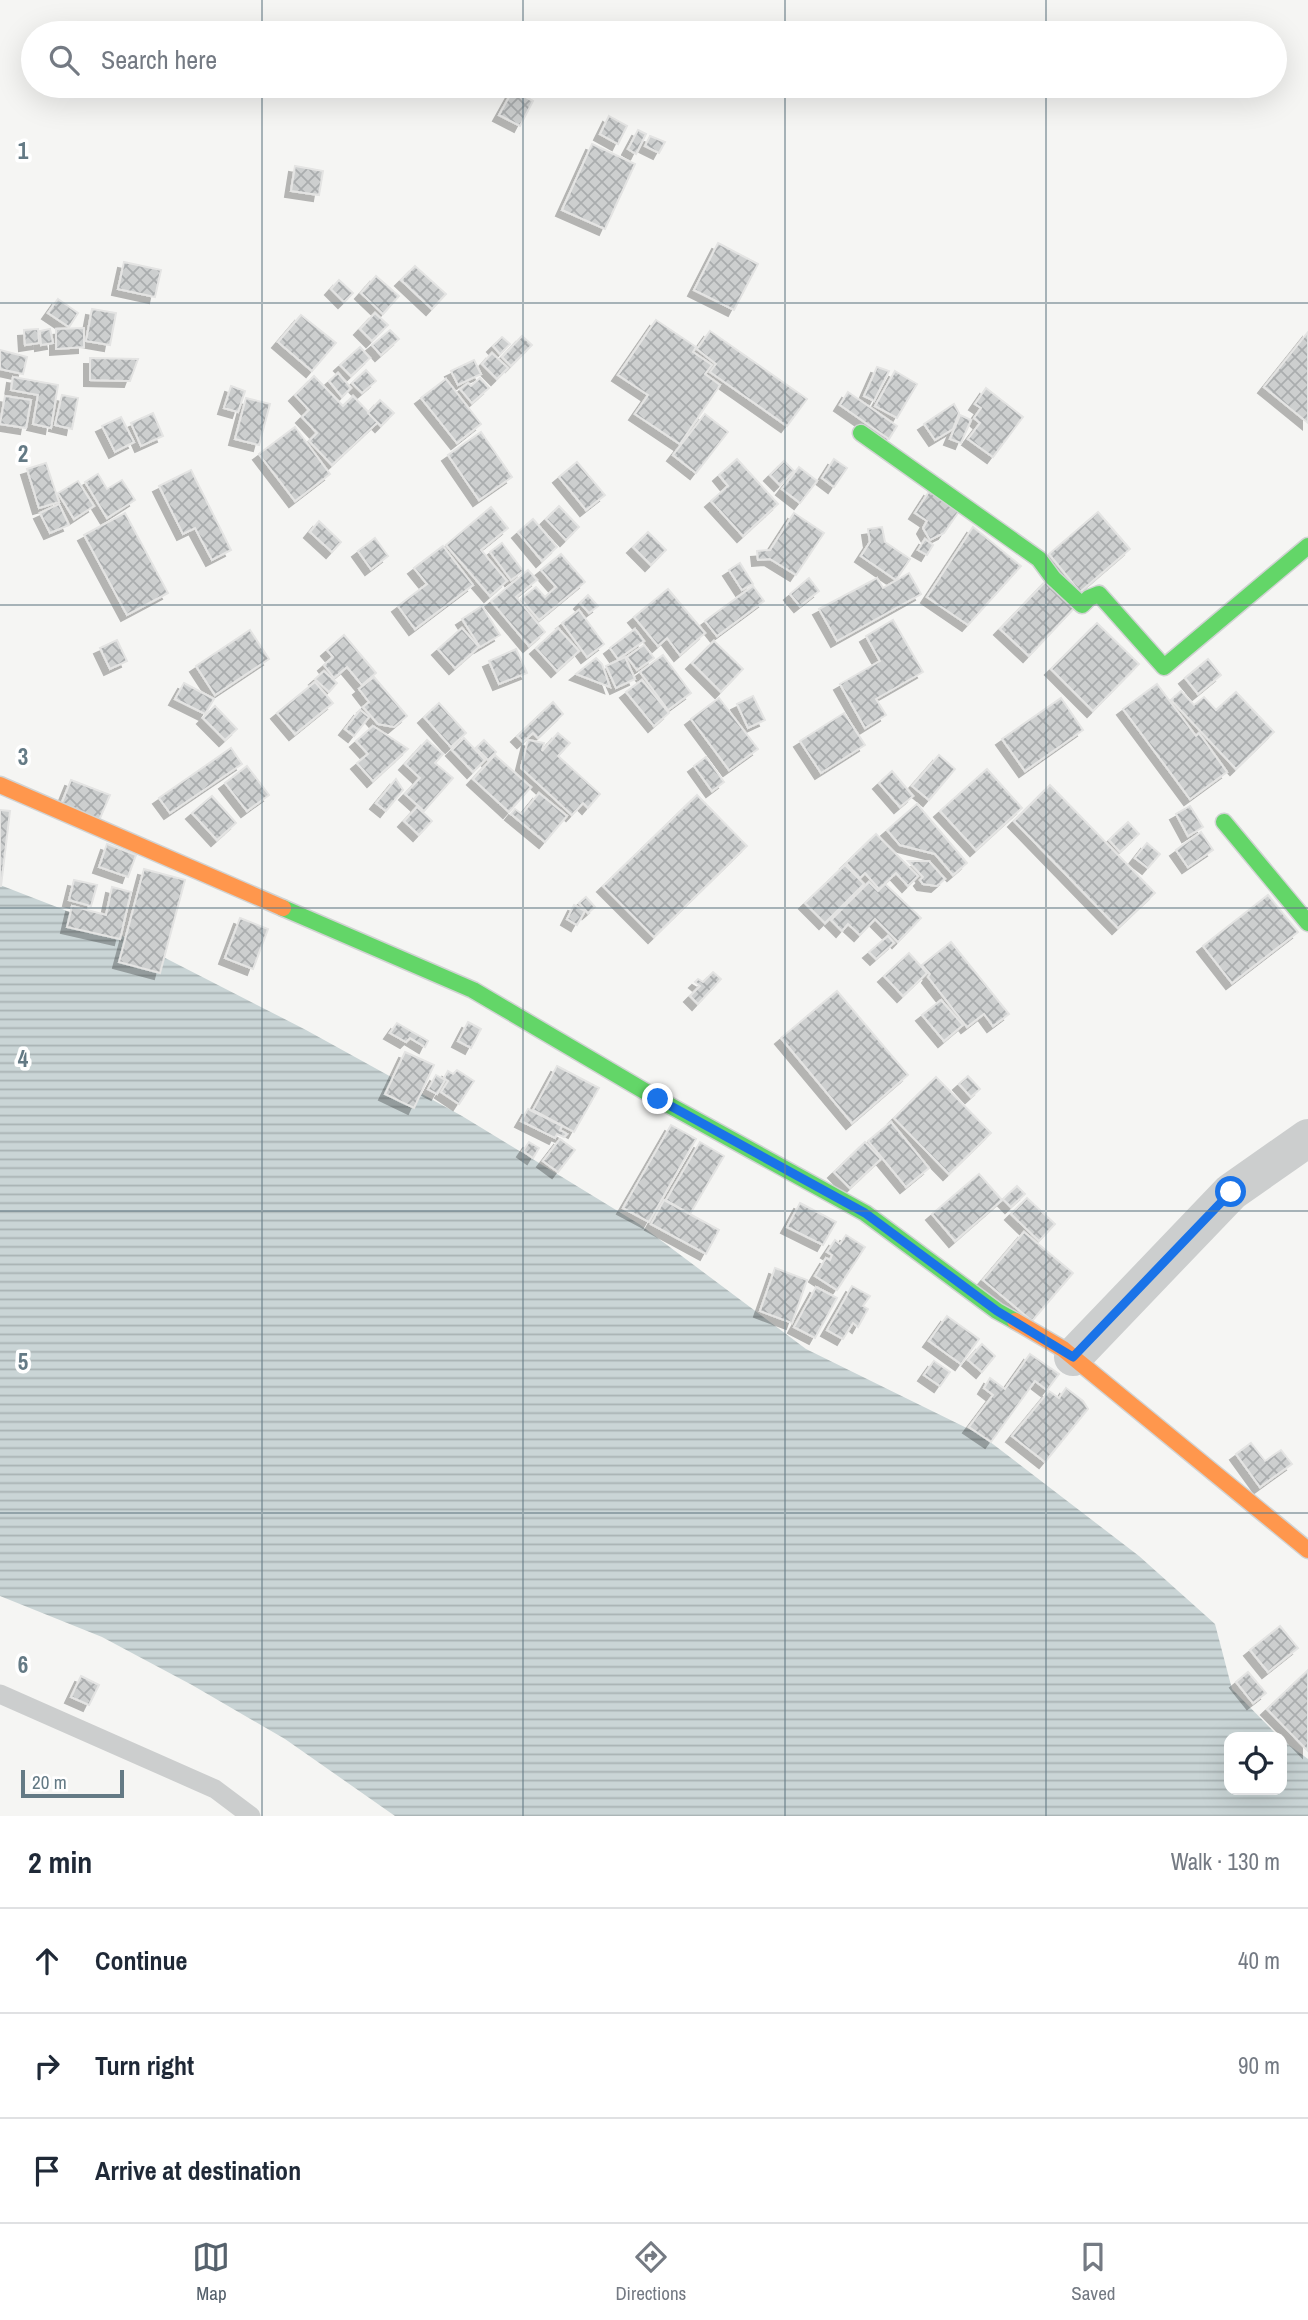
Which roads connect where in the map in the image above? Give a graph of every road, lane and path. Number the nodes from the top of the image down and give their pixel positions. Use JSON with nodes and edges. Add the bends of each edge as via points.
{"nodes":[{"id":1,"x":861,"y":433,"type":"dead end"},
{"id":2,"x":1308,"y":546,"type":"edge"},
{"id":3,"x":0,"y":785,"type":"edge"},
{"id":4,"x":1224,"y":822,"type":"dead end"},
{"id":5,"x":1308,"y":923,"type":"edge"},
{"id":6,"x":1308,"y":1138,"type":"edge"},
{"id":7,"x":1073,"y":1357,"type":"junction"},
{"id":8,"x":1308,"y":1550,"type":"edge"},
{"id":9,"x":0,"y":1693,"type":"edge"},
{"id":10,"x":251,"y":1816,"type":"edge"}],
"edges":[{"from":1,"to":2,"type":"street","via":[[1039,559],[1082,605],[1099,594],[1164,667]]},
{"from":3,"to":7,"type":"street","via":[[473,990],[865,1213],[997,1311]]},
{"from":4,"to":5,"type":"street"},
{"from":6,"to":7,"type":"street","via":[[1231,1192]]},
{"from":7,"to":8,"type":"street"},
{"from":9,"to":10,"type":"lane","via":[[215,1789]]}]}
